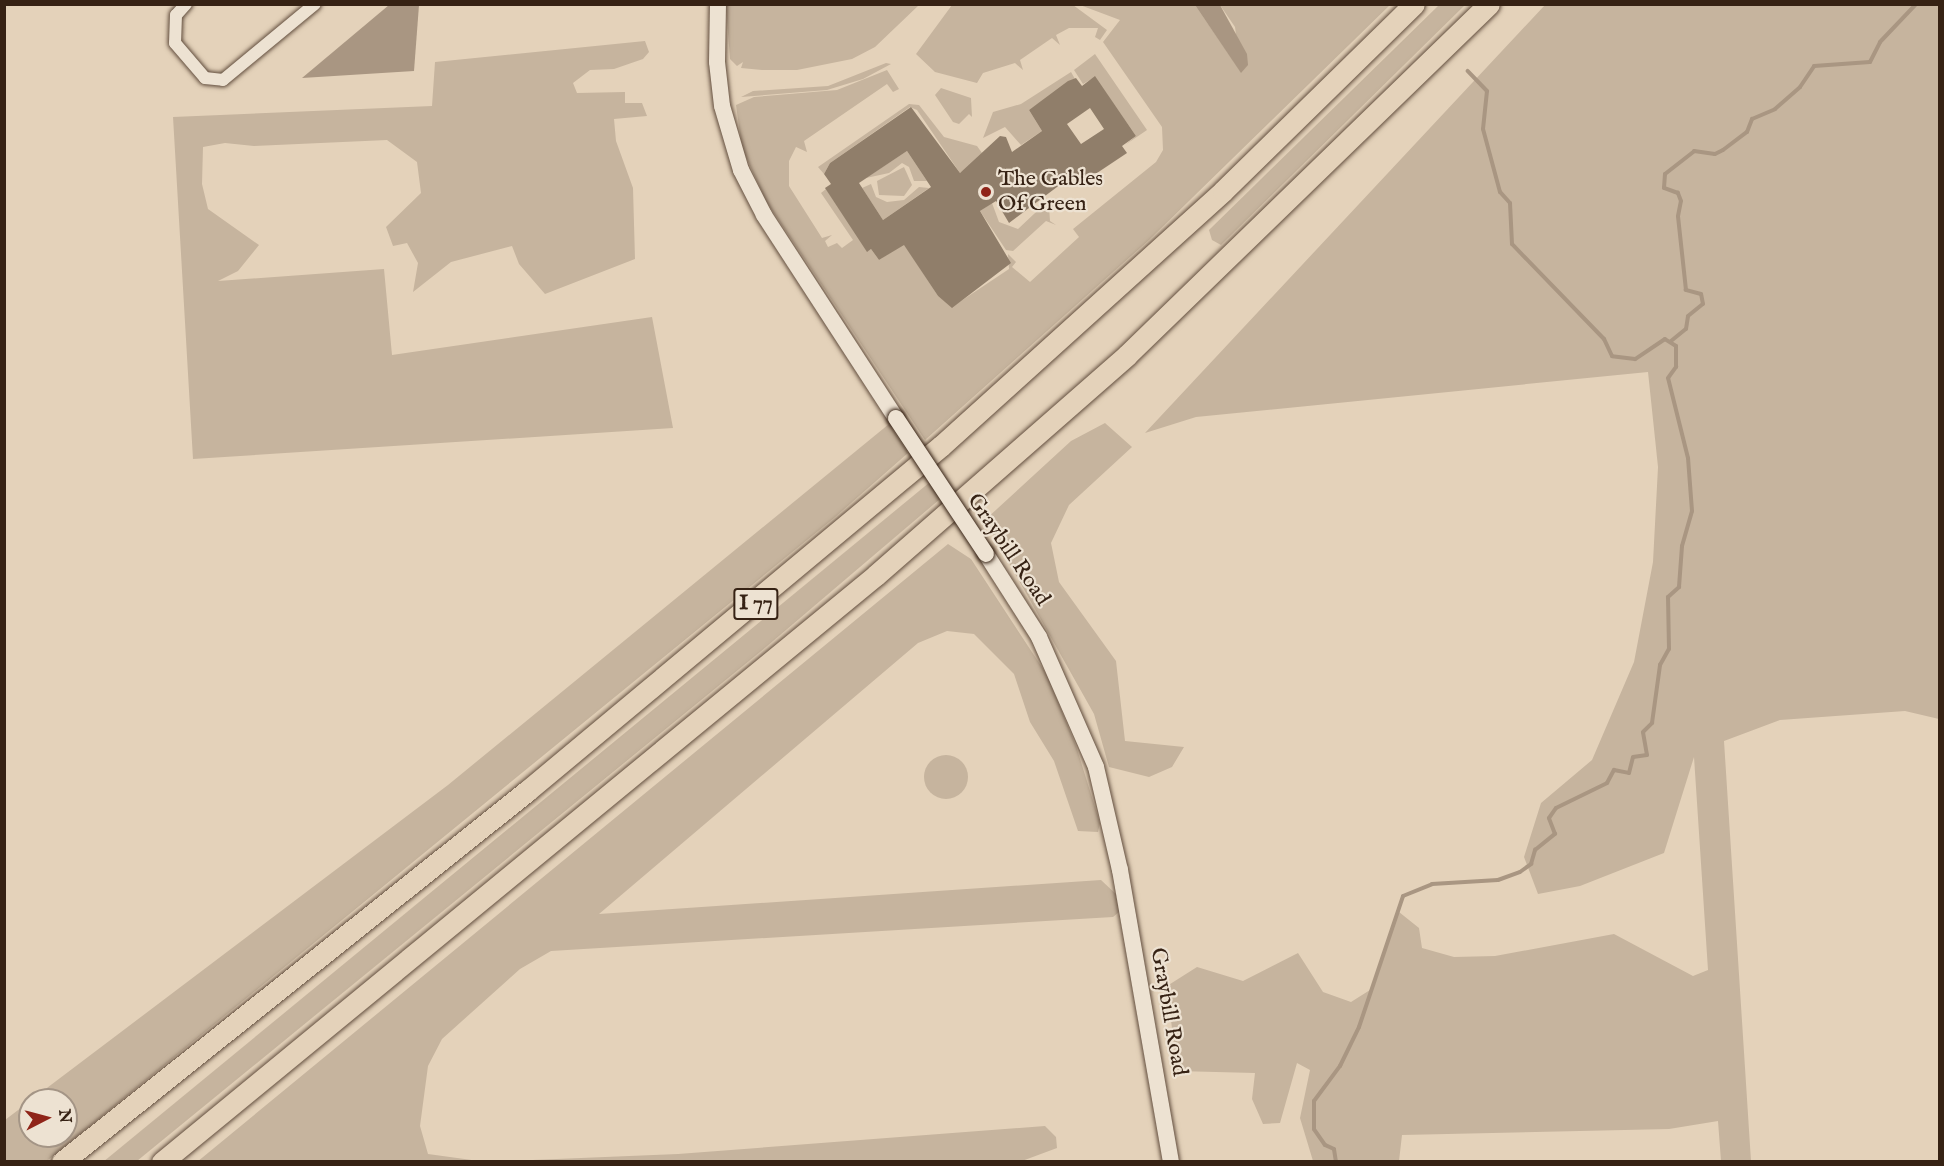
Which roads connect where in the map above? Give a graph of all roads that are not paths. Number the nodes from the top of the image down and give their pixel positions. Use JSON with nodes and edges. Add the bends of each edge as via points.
{"nodes":[{"id":1,"x":186,"y":4,"type":"edge"},
{"id":2,"x":315,"y":4,"type":"edge"},
{"id":3,"x":718,"y":4,"type":"edge"},
{"id":4,"x":1413,"y":4,"type":"edge"},
{"id":5,"x":1489,"y":4,"type":"edge"},
{"id":6,"x":62,"y":1161,"type":"edge"},
{"id":7,"x":162,"y":1161,"type":"edge"},
{"id":8,"x":1171,"y":1161,"type":"edge"}],
"edges":[{"from":1,"to":2,"type":"street","via":[[176,15],[175,43],[205,78],[223,80]]},
{"from":3,"to":8,"type":"street","name":"Graybill Road","bridge":true,"via":[[717,62],[722,106],[741,170],[764,215],[1039,637],[1096,767],[1120,870]]},
{"from":4,"to":6,"type":"highway","number":"I 77","via":[[1223,191],[924,461],[527,791]]},
{"from":5,"to":7,"type":"highway","number":"I 77","via":[[1170,315],[876,575]]}]}
